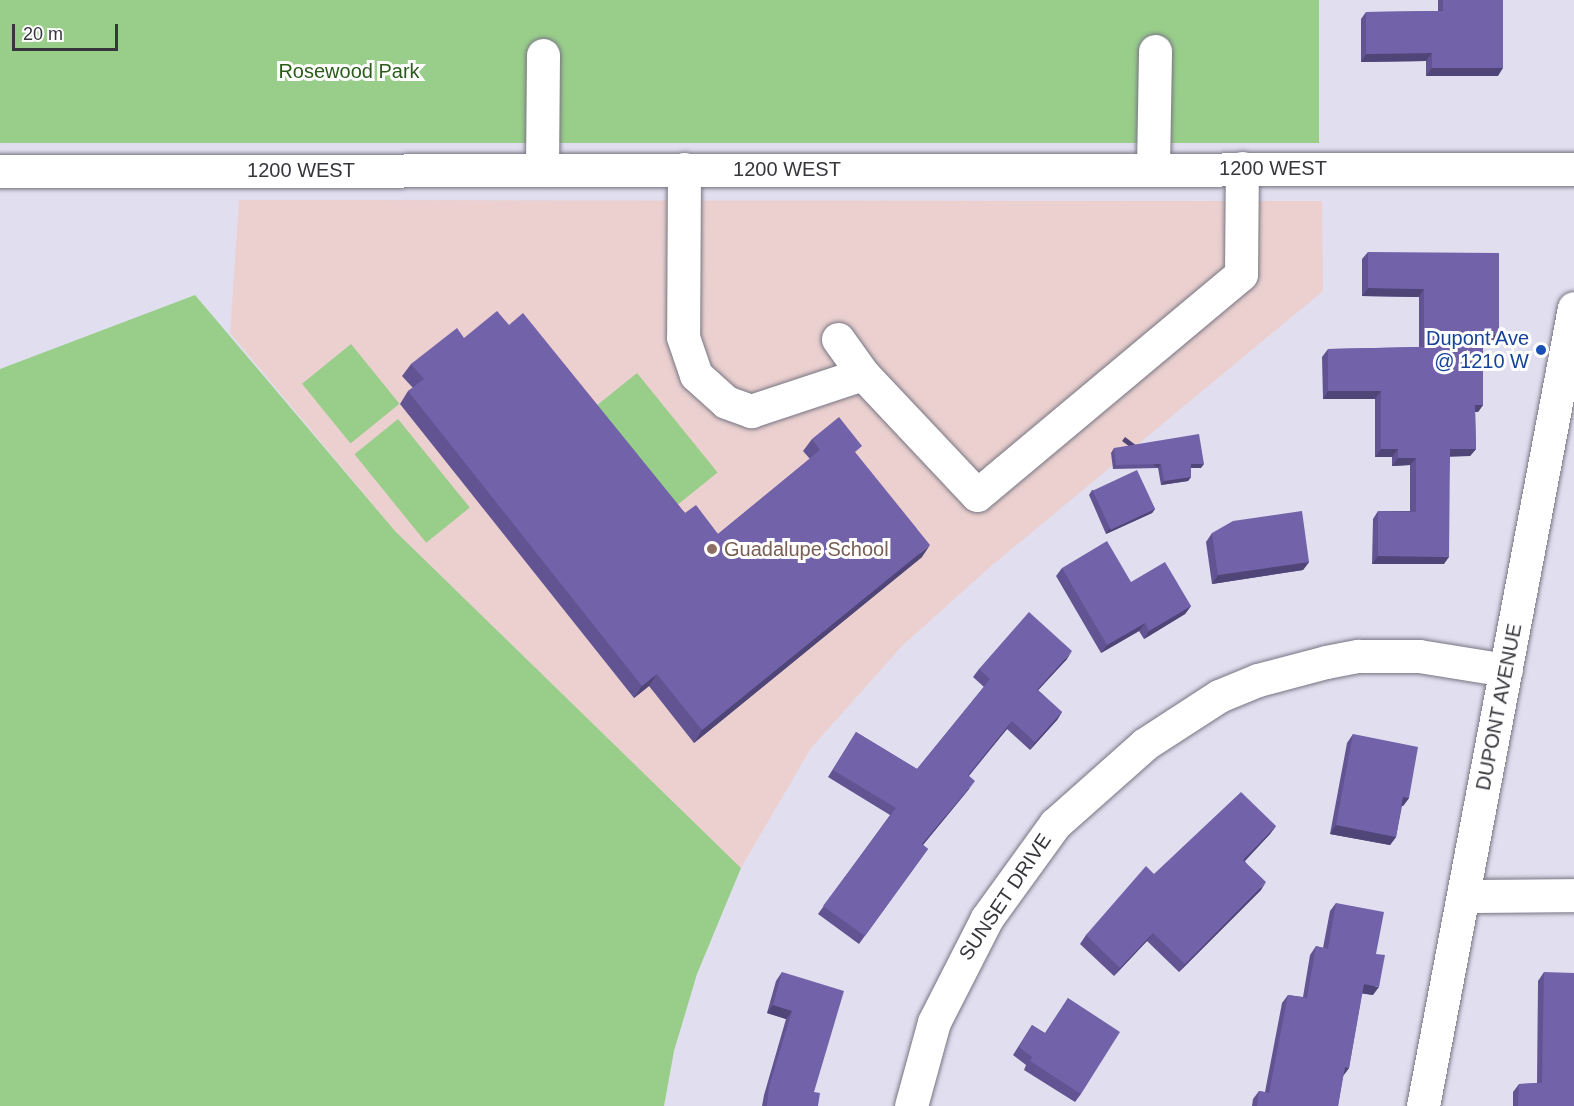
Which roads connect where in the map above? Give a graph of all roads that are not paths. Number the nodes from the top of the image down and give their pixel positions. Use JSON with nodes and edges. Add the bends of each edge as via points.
{"nodes":[{"id":1,"x":1155,"y":51,"type":"dead end"},
{"id":2,"x":543,"y":55,"type":"dead end"},
{"id":3,"x":1153,"y":168,"type":"junction"},
{"id":4,"x":1242,"y":168,"type":"junction"},
{"id":5,"x":1574,"y":169,"type":"edge"},
{"id":6,"x":542,"y":170,"type":"junction"},
{"id":7,"x":684,"y":170,"type":"junction"},
{"id":8,"x":0,"y":171,"type":"edge"},
{"id":9,"x":1574,"y":308,"type":"edge"},
{"id":10,"x":838,"y":339,"type":"dead end"},
{"id":11,"x":862,"y":375,"type":"junction"},
{"id":12,"x":1560,"y":451,"type":"edge"},
{"id":13,"x":1506,"y":670,"type":"junction"},
{"id":14,"x":1574,"y":895,"type":"edge"},
{"id":15,"x":1463,"y":896,"type":"junction"},
{"id":16,"x":911,"y":1106,"type":"edge"},
{"id":17,"x":1423,"y":1106,"type":"edge"}],
"edges":[{"from":1,"to":3,"type":"street"},
{"from":2,"to":6,"type":"street"},
{"from":3,"to":4,"type":"street","name":"1200 WEST"},
{"from":3,"to":7,"type":"street","name":"1200 WEST"},
{"from":4,"to":5,"type":"street","name":"1200 WEST"},
{"from":4,"to":11,"type":"street","via":[[1240,274],[977,495]]},
{"from":6,"to":7,"type":"street","name":"1200 WEST"},
{"from":6,"to":8,"type":"street","name":"1200 WEST"},
{"from":7,"to":11,"type":"street","via":[[683,337],[696,375],[726,402],[751,411]]},
{"from":9,"to":12,"type":"street","name":"DUPONT AVENUE"},
{"from":10,"to":11,"type":"street"},
{"from":12,"to":13,"type":"street","name":"DUPONT AVENUE"},
{"from":13,"to":15,"type":"street","name":"DUPONT AVENUE"},
{"from":13,"to":16,"type":"street","name":"SUNSET DRIVE","via":[[1419,656],[1358,656],[1326,662],[1258,680],[1219,696],[1145,744],[1055,824],[987,918],[934,1022]]},
{"from":14,"to":15,"type":"street"},
{"from":15,"to":17,"type":"street","name":"DUPONT AVENUE"}]}
